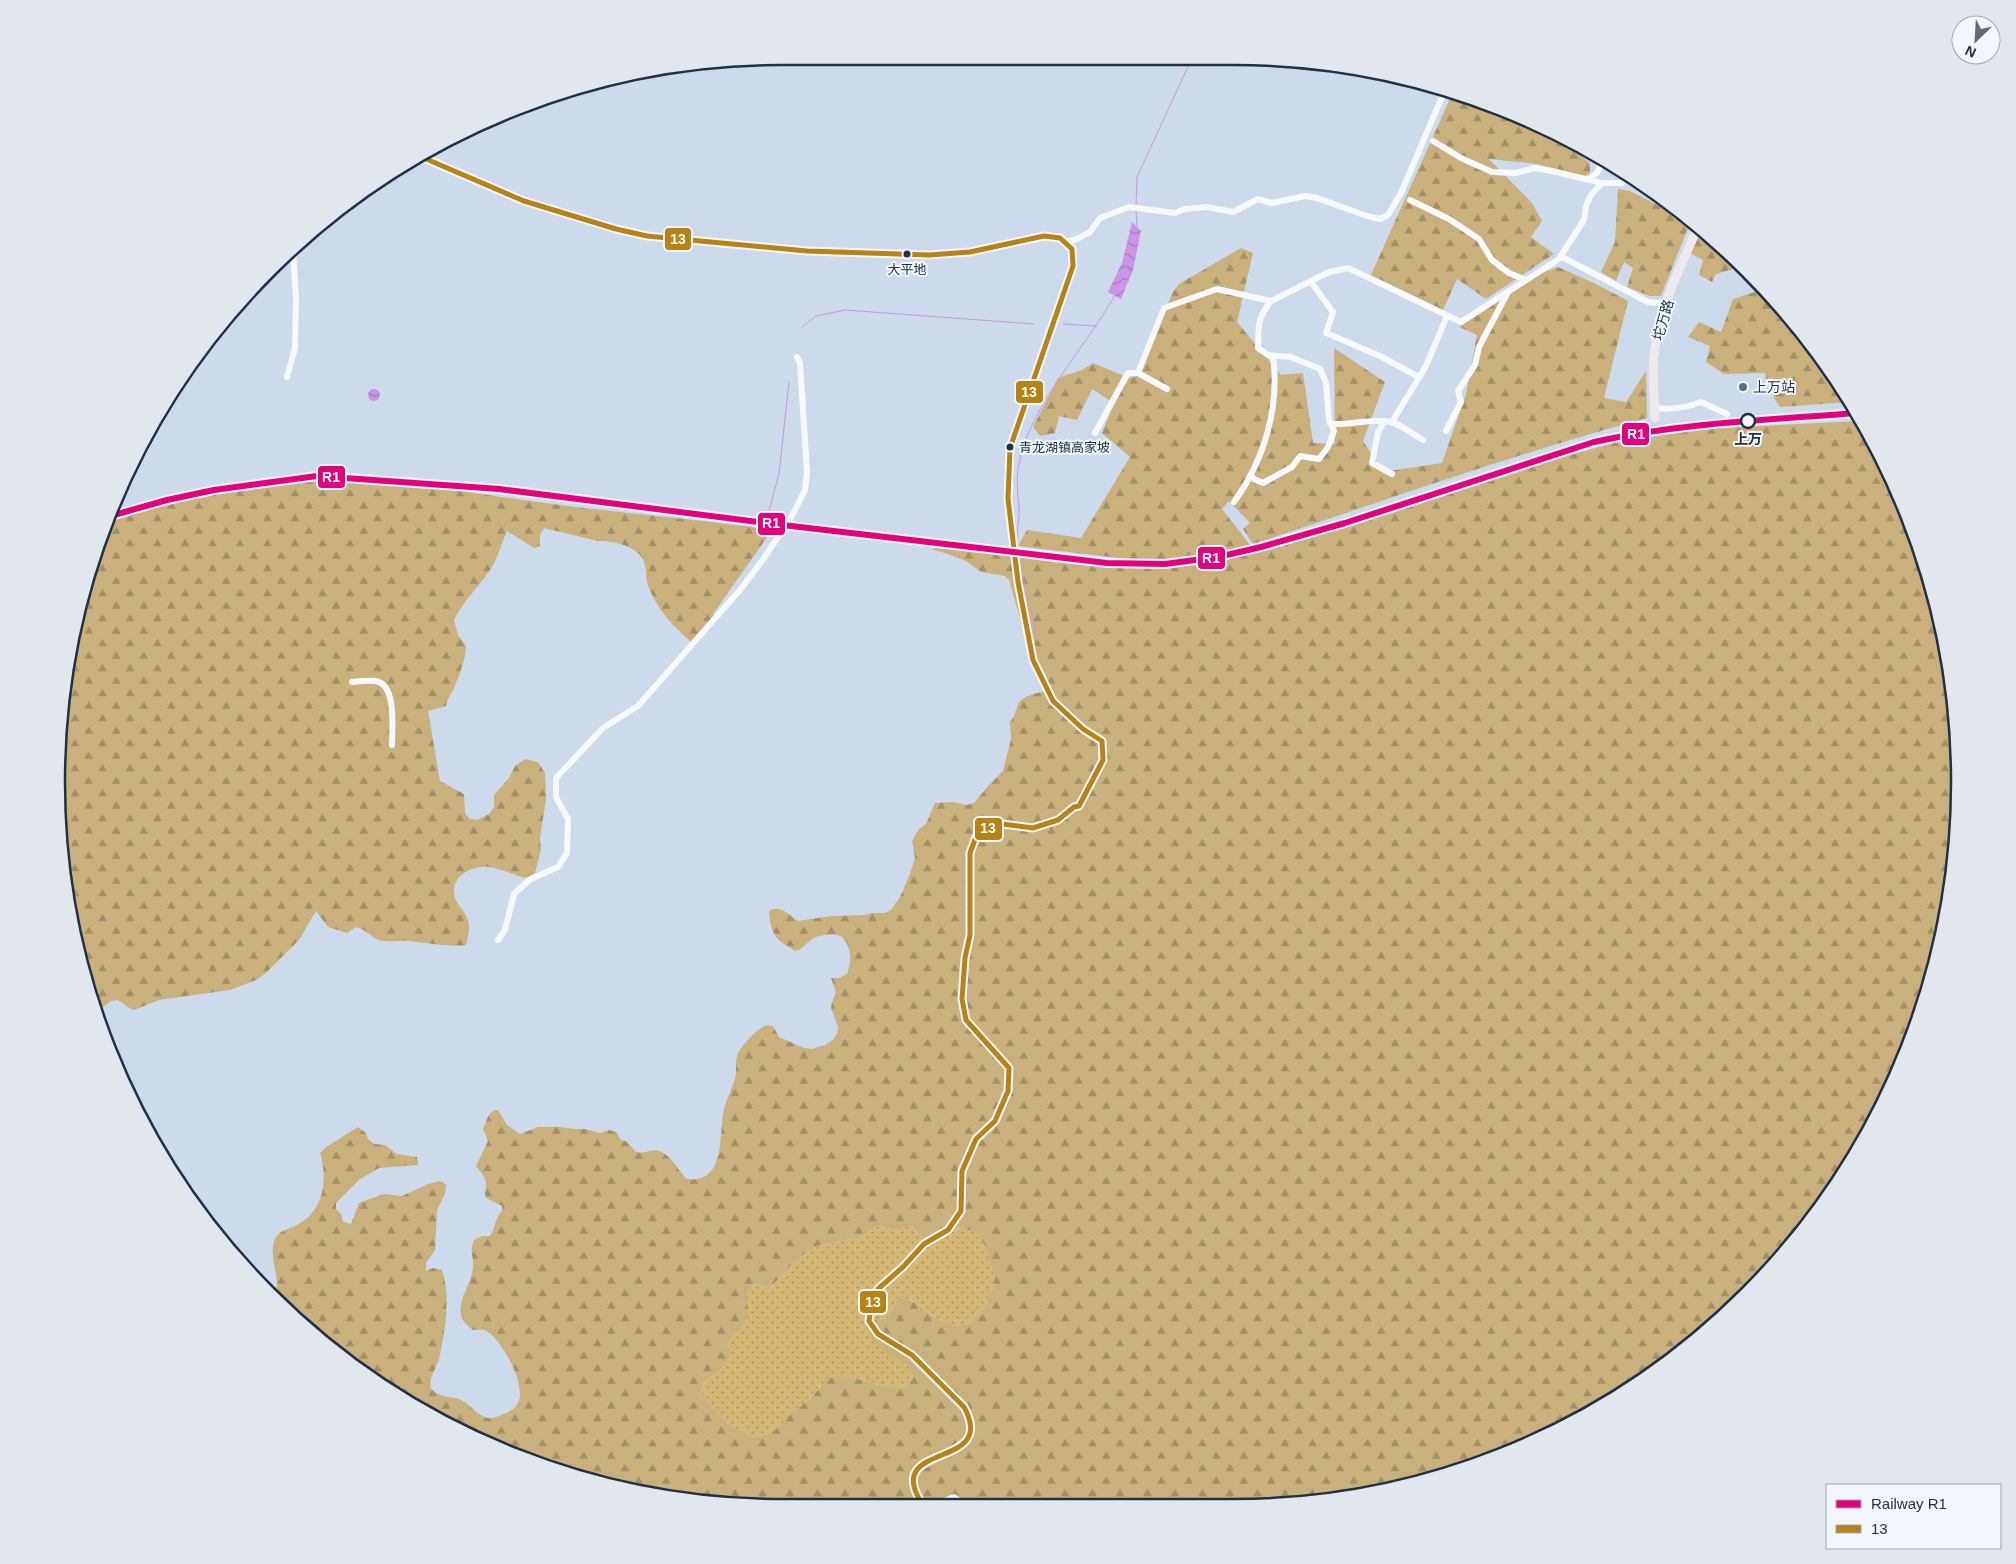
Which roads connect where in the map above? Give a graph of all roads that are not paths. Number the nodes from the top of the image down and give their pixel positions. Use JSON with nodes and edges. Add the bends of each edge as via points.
{"nodes":[{"id":1,"x":1442,"y":96,"type":"edge"},
{"id":2,"x":1433,"y":141,"type":"dead end"},
{"id":3,"x":426,"y":159,"type":"edge"},
{"id":4,"x":1600,"y":166,"type":"dead end"},
{"id":5,"x":1588,"y":180,"type":"junction"},
{"id":6,"x":1602,"y":183,"type":"junction"},
{"id":7,"x":1622,"y":183,"type":"dead end"},
{"id":8,"x":1410,"y":200,"type":"dead end"},
{"id":9,"x":1695,"y":234,"type":"edge"},
{"id":10,"x":1065,"y":242,"type":"junction"},
{"id":11,"x":1560,"y":257,"type":"junction"},
{"id":12,"x":293,"y":258,"type":"edge"},
{"id":13,"x":1526,"y":280,"type":"junction"},
{"id":14,"x":1311,"y":282,"type":"junction"},
{"id":15,"x":1509,"y":291,"type":"junction"},
{"id":16,"x":1271,"y":301,"type":"junction"},
{"id":17,"x":1666,"y":304,"type":"junction"},
{"id":18,"x":1447,"y":316,"type":"junction"},
{"id":19,"x":1272,"y":356,"type":"junction"},
{"id":20,"x":797,"y":357,"type":"dead end"},
{"id":21,"x":1138,"y":373,"type":"junction"},
{"id":22,"x":287,"y":377,"type":"dead end"},
{"id":23,"x":1419,"y":377,"type":"junction"},
{"id":24,"x":1167,"y":389,"type":"dead end"},
{"id":25,"x":1655,"y":408,"type":"junction"},
{"id":26,"x":1727,"y":414,"type":"dead end"},
{"id":27,"x":1655,"y":418,"type":"tunnel mouth"},
{"id":28,"x":1384,"y":422,"type":"junction"},
{"id":29,"x":1392,"y":422,"type":"junction"},
{"id":30,"x":1332,"y":424,"type":"junction"},
{"id":31,"x":1446,"y":431,"type":"dead end"},
{"id":32,"x":1094,"y":433,"type":"dead end"},
{"id":33,"x":1423,"y":440,"type":"dead end"},
{"id":34,"x":1392,"y":474,"type":"dead end"},
{"id":35,"x":1251,"y":475,"type":"junction"},
{"id":36,"x":1234,"y":502,"type":"dead end"},
{"id":37,"x":1012,"y":539,"type":"tunnel mouth"},
{"id":38,"x":1014,"y":559,"type":"tunnel mouth"},
{"id":39,"x":352,"y":682,"type":"dead end"},
{"id":40,"x":392,"y":745,"type":"dead end"},
{"id":41,"x":498,"y":940,"type":"dead end"},
{"id":42,"x":919,"y":1499,"type":"edge"}],
"edges":[{"from":1,"to":10,"type":"street","via":[[1401,193],[1388,215],[1380,219],[1305,196],[1272,203],[1258,200],[1233,212],[1207,207],[1175,213],[1129,207],[1100,218],[1090,232]]},
{"from":2,"to":5,"type":"street","via":[[1492,172],[1516,173],[1534,168]]},
{"from":3,"to":10,"type":"street","via":[[554,212],[657,237],[807,251],[929,255],[970,252],[1044,236]]},
{"from":4,"to":5,"type":"street","via":[[1597,174]]},
{"from":5,"to":6,"type":"street"},
{"from":6,"to":7,"type":"street"},
{"from":6,"to":11,"type":"street","via":[[1592,195],[1584,220]]},
{"from":8,"to":13,"type":"street","via":[[1478,239],[1492,260]]},
{"from":9,"to":17,"type":"main road","name":"坨万路"},
{"from":10,"to":37,"type":"street","via":[[1073,252],[1073,266],[1010,448],[1008,500]]},
{"from":11,"to":13,"type":"street"},
{"from":11,"to":17,"type":"street","via":[[1648,302]]},
{"from":12,"to":22,"type":"street","via":[[295,348]]},
{"from":13,"to":15,"type":"street"},
{"from":14,"to":16,"type":"street"},
{"from":14,"to":18,"type":"street","via":[[1329,272],[1348,268]]},
{"from":14,"to":23,"type":"street","via":[[1333,312],[1326,333]]},
{"from":15,"to":18,"type":"street","via":[[1461,322]]},
{"from":15,"to":31,"type":"street","via":[[1479,347],[1475,365],[1458,391],[1461,402]]},
{"from":16,"to":19,"type":"street","via":[[1257,325],[1258,348]]},
{"from":16,"to":21,"type":"street","via":[[1217,289],[1164,308]]},
{"from":17,"to":25,"type":"main road","name":"坨万路","via":[[1655,343]]},
{"from":18,"to":23,"type":"street"},
{"from":19,"to":30,"type":"street","via":[[1291,357],[1320,369],[1326,383]]},
{"from":19,"to":35,"type":"street","via":[[1276,380],[1274,394],[1264,446]]},
{"from":20,"to":41,"type":"street","via":[[807,472],[805,490],[764,558],[684,655],[638,706],[603,728],[556,778],[556,797],[568,819],[567,854],[558,867],[529,880],[514,894],[505,930]]},
{"from":21,"to":24,"type":"street"},
{"from":21,"to":32,"type":"street","via":[[1128,373]]},
{"from":23,"to":29,"type":"street"},
{"from":25,"to":26,"type":"street","via":[[1690,407],[1701,402]]},
{"from":25,"to":27,"type":"main road","name":"坨万路"},
{"from":28,"to":29,"type":"street"},
{"from":28,"to":30,"type":"street"},
{"from":28,"to":34,"type":"street","via":[[1378,432],[1372,463]]},
{"from":29,"to":33,"type":"street"},
{"from":30,"to":35,"type":"street","via":[[1334,431],[1319,459],[1300,456],[1292,467],[1263,483]]},
{"from":35,"to":36,"type":"street"},
{"from":38,"to":42,"type":"street","via":[[1033,660],[1053,701],[1083,729],[1102,741],[1103,760],[1079,806],[1058,820],[1033,828],[1002,824],[984,830],[976,837],[970,853],[970,935],[962,999],[966,1020],[1009,1068],[1008,1091],[994,1120],[976,1140],[962,1171],[961,1211],[948,1230],[924,1244],[878,1289],[869,1321],[878,1334],[912,1355],[964,1407],[968,1415],[970,1432],[966,1442],[958,1449],[923,1462],[918,1469],[914,1478]]},
{"from":39,"to":40,"type":"street","via":[[378,681],[388,689],[392,705]]}]}
